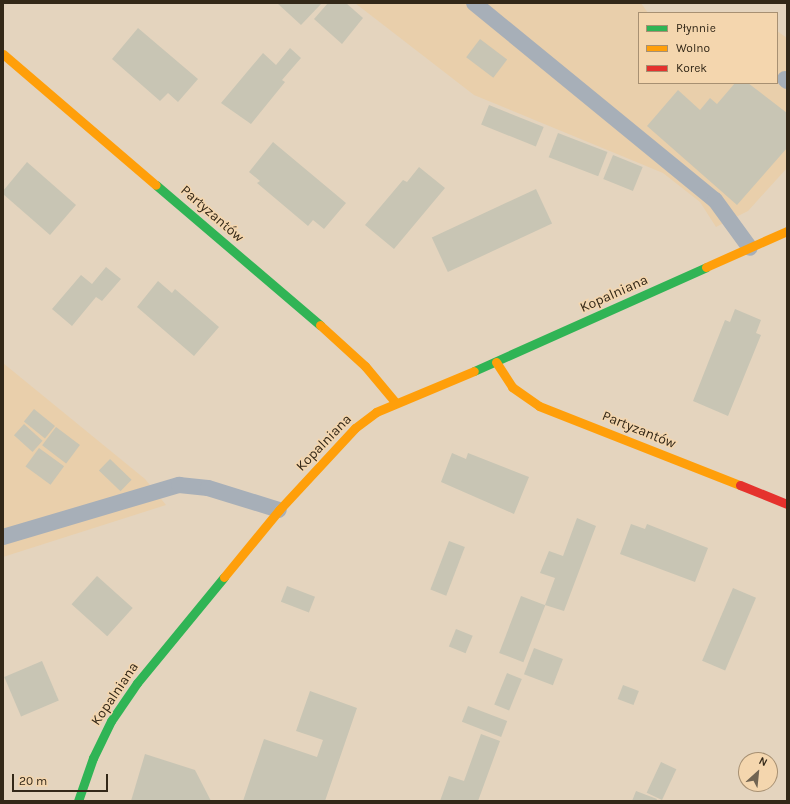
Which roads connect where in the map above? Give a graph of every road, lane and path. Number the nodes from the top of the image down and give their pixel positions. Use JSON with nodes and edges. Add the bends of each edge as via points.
{"nodes":[{"id":1,"x":474,"y":3,"type":"edge"},
{"id":2,"x":3,"y":54,"type":"edge"},
{"id":3,"x":787,"y":231,"type":"edge"},
{"id":4,"x":750,"y":248,"type":"junction"},
{"id":5,"x":496,"y":362,"type":"junction"},
{"id":6,"x":396,"y":403,"type":"junction"},
{"id":7,"x":787,"y":504,"type":"edge"},
{"id":8,"x":279,"y":510,"type":"junction"},
{"id":9,"x":3,"y":537,"type":"edge"},
{"id":10,"x":78,"y":801,"type":"edge"}],
"edges":[{"from":1,"to":4,"type":"lane","via":[[715,200]]},
{"from":2,"to":6,"type":"street","name":"Partyzantów","via":[[340,342],[365,366]]},
{"from":3,"to":4,"type":"street","name":"Kopalniana"},
{"from":4,"to":5,"type":"street","name":"Kopalniana"},
{"from":5,"to":6,"type":"street","name":"Kopalniana"},
{"from":5,"to":7,"type":"street","name":"Partyzantów","via":[[512,387],[539,406]]},
{"from":6,"to":8,"type":"street","name":"Kopalniana","via":[[376,412],[355,428]]},
{"from":8,"to":9,"type":"lane","via":[[208,488],[179,485]]},
{"from":8,"to":10,"type":"street","name":"Kopalniana","via":[[137,683],[111,721],[93,758]]}]}
